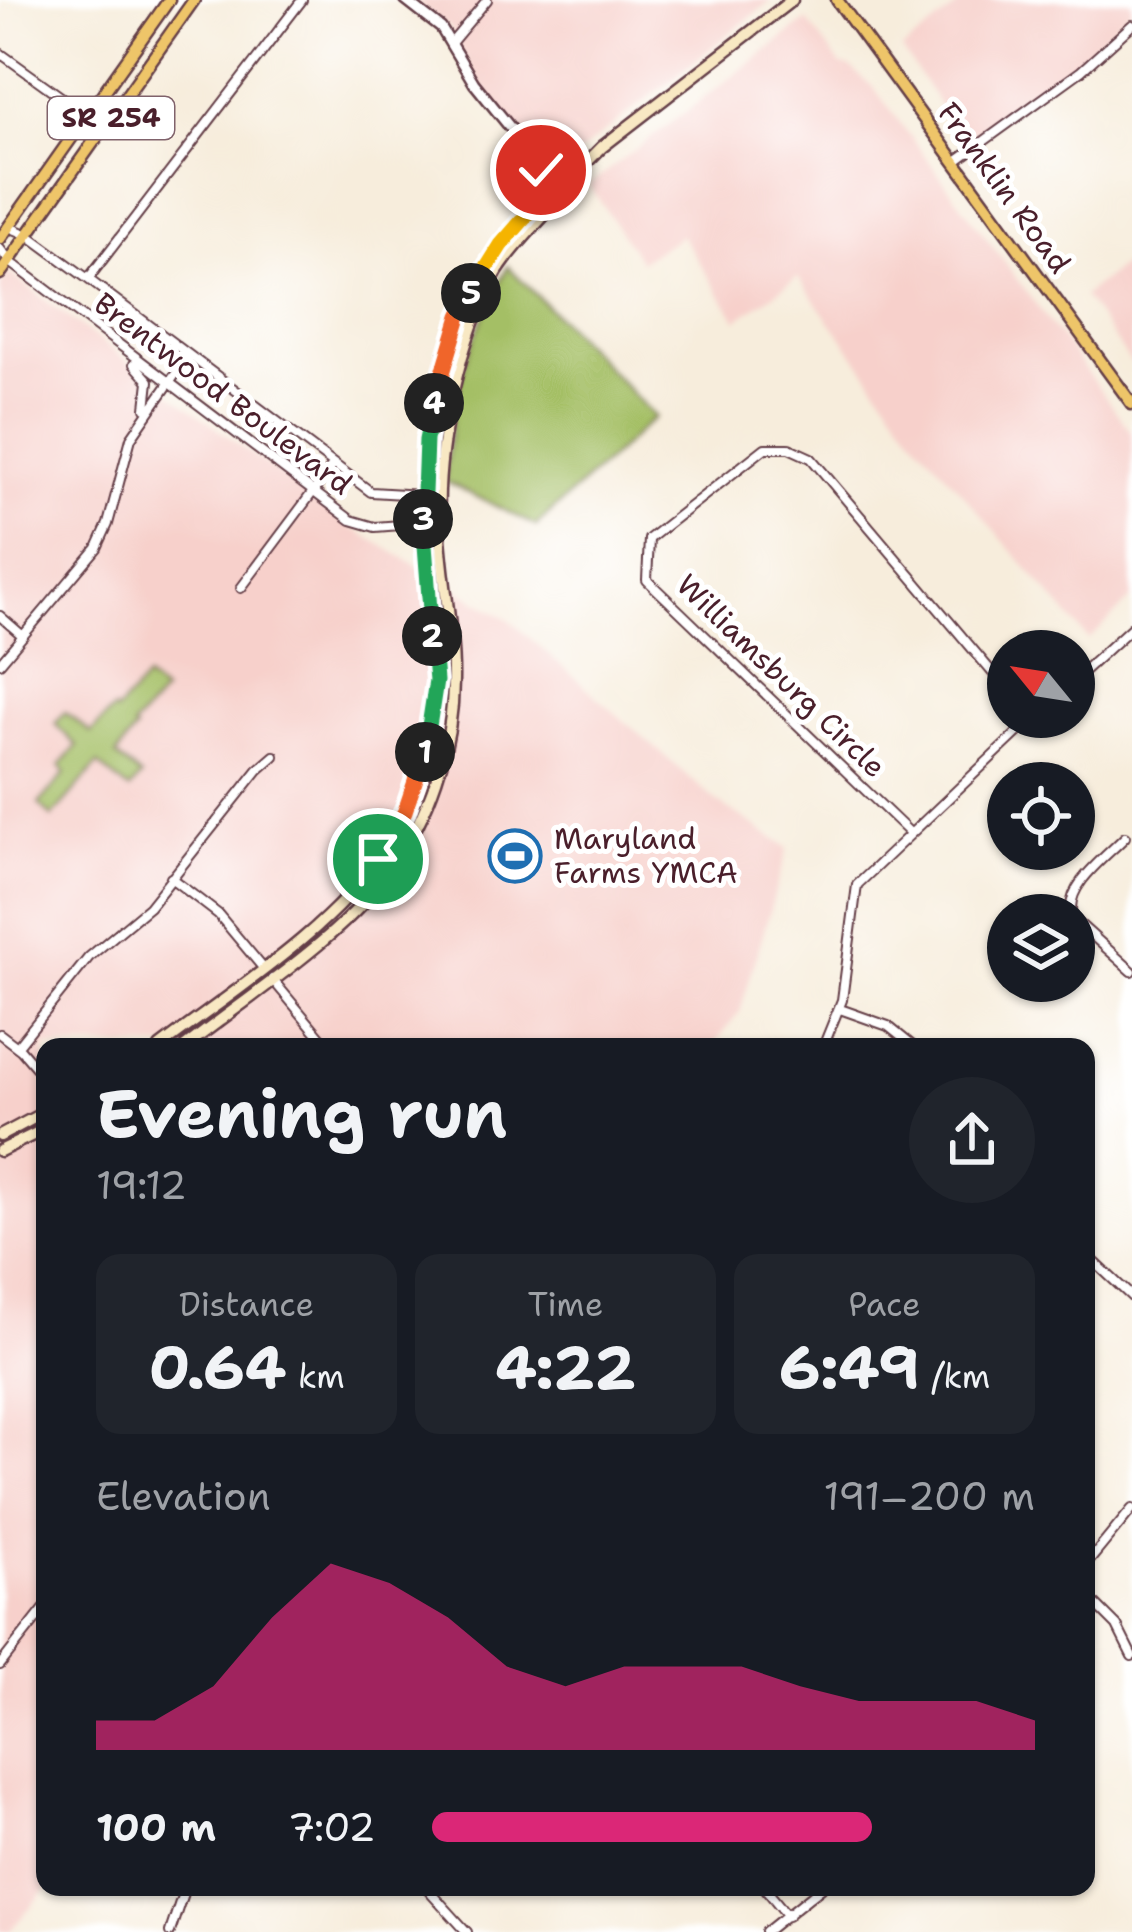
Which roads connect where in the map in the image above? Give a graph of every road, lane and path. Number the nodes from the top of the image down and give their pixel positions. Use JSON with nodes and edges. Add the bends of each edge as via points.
{"nodes":[{"id":1,"x":169,"y":0,"type":"edge"},
{"id":2,"x":194,"y":0,"type":"edge"},
{"id":3,"x":302,"y":0,"type":"edge"},
{"id":4,"x":405,"y":0,"type":"edge"},
{"id":5,"x":487,"y":0,"type":"edge"},
{"id":6,"x":792,"y":0,"type":"edge"},
{"id":7,"x":837,"y":0,"type":"edge"},
{"id":8,"x":1132,"y":25,"type":"edge"},
{"id":9,"x":452,"y":42,"type":"junction"},
{"id":10,"x":0,"y":53,"type":"edge"},
{"id":11,"x":87,"y":115,"type":"junction"},
{"id":12,"x":104,"y":128,"type":"junction"},
{"id":13,"x":955,"y":162,"type":"junction"},
{"id":14,"x":555,"y":194,"type":"junction"},
{"id":15,"x":9,"y":227,"type":"junction"},
{"id":16,"x":28,"y":235,"type":"junction"},
{"id":17,"x":0,"y":239,"type":"edge"},
{"id":18,"x":0,"y":249,"type":"edge"},
{"id":19,"x":9,"y":261,"type":"junction"},
{"id":20,"x":0,"y":274,"type":"edge"},
{"id":21,"x":88,"y":279,"type":"junction"},
{"id":22,"x":460,"y":316,"type":"junction"},
{"id":23,"x":476,"y":322,"type":"junction"},
{"id":24,"x":126,"y":353,"type":"junction"},
{"id":25,"x":188,"y":356,"type":"junction"},
{"id":26,"x":167,"y":383,"type":"junction"},
{"id":27,"x":1132,"y":404,"type":"edge"},
{"id":28,"x":143,"y":417,"type":"junction"},
{"id":29,"x":333,"y":465,"type":"junction"},
{"id":30,"x":315,"y":494,"type":"junction"},
{"id":31,"x":438,"y":496,"type":"junction"},
{"id":32,"x":422,"y":497,"type":"junction"},
{"id":33,"x":439,"y":522,"type":"junction"},
{"id":34,"x":423,"y":523,"type":"junction"},
{"id":35,"x":241,"y":588,"type":"dead end"},
{"id":36,"x":0,"y":616,"type":"edge"},
{"id":37,"x":1132,"y":627,"type":"edge"},
{"id":38,"x":23,"y":636,"type":"junction"},
{"id":39,"x":1095,"y":661,"type":"edge"},
{"id":40,"x":0,"y":663,"type":"edge"},
{"id":41,"x":987,"y":666,"type":"edge"},
{"id":42,"x":435,"y":667,"type":"junction"},
{"id":43,"x":452,"y":667,"type":"junction"},
{"id":44,"x":1011,"y":738,"type":"edge"},
{"id":45,"x":428,"y":739,"type":"junction"},
{"id":46,"x":446,"y":743,"type":"junction"},
{"id":47,"x":274,"y":756,"type":"dead end"},
{"id":48,"x":910,"y":833,"type":"junction"},
{"id":49,"x":1125,"y":836,"type":"dead end"},
{"id":50,"x":171,"y":878,"type":"junction"},
{"id":51,"x":359,"y":883,"type":"junction"},
{"id":52,"x":1072,"y":894,"type":"edge"},
{"id":53,"x":373,"y":895,"type":"junction"},
{"id":54,"x":1095,"y":937,"type":"edge"},
{"id":55,"x":1132,"y":971,"type":"edge"},
{"id":56,"x":267,"y":973,"type":"junction"},
{"id":57,"x":840,"y":1009,"type":"junction"},
{"id":58,"x":0,"y":1034,"type":"edge"},
{"id":59,"x":173,"y":1038,"type":"edge"},
{"id":60,"x":195,"y":1038,"type":"edge"},
{"id":61,"x":321,"y":1038,"type":"edge"},
{"id":62,"x":827,"y":1038,"type":"edge"},
{"id":63,"x":903,"y":1038,"type":"edge"},
{"id":64,"x":17,"y":1047,"type":"junction"},
{"id":65,"x":36,"y":1068,"type":"edge"},
{"id":66,"x":36,"y":1117,"type":"edge"},
{"id":67,"x":36,"y":1134,"type":"edge"},
{"id":68,"x":0,"y":1136,"type":"edge"},
{"id":69,"x":0,"y":1151,"type":"edge"},
{"id":70,"x":1095,"y":1263,"type":"edge"},
{"id":71,"x":1132,"y":1298,"type":"edge"},
{"id":72,"x":1132,"y":1509,"type":"edge"},
{"id":73,"x":1095,"y":1554,"type":"edge"},
{"id":74,"x":1095,"y":1604,"type":"edge"},
{"id":75,"x":36,"y":1619,"type":"edge"},
{"id":76,"x":1132,"y":1656,"type":"edge"},
{"id":77,"x":0,"y":1665,"type":"edge"},
{"id":78,"x":182,"y":1896,"type":"edge"},
{"id":79,"x":435,"y":1896,"type":"edge"},
{"id":80,"x":771,"y":1896,"type":"edge"},
{"id":81,"x":811,"y":1896,"type":"edge"},
{"id":82,"x":788,"y":1916,"type":"junction"},
{"id":83,"x":170,"y":1932,"type":"edge"},
{"id":84,"x":467,"y":1932,"type":"edge"},
{"id":85,"x":766,"y":1932,"type":"edge"}],
"edges":[{"from":1,"to":11,"type":"main road","number":"SR 254"},
{"from":2,"to":12,"type":"main road","number":"SR 254"},
{"from":3,"to":21,"type":"street"},
{"from":4,"to":9,"type":"street"},
{"from":5,"to":9,"type":"street"},
{"from":6,"to":14,"type":"main road"},
{"from":7,"to":13,"type":"main road","name":"Franklin Road"},
{"from":8,"to":13,"type":"street"},
{"from":9,"to":14,"type":"street"},
{"from":10,"to":11,"type":"street"},
{"from":11,"to":12,"type":"street"},
{"from":11,"to":15,"type":"main road","number":"SR 254"},
{"from":12,"to":16,"type":"main road","number":"SR 254"},
{"from":13,"to":27,"type":"main road","name":"Franklin Road"},
{"from":14,"to":22,"type":"main road","via":[[501,245]]},
{"from":14,"to":23,"type":"main road","via":[[496,273]]},
{"from":15,"to":16,"type":"street","name":"Brentwood Boulevard"},
{"from":15,"to":17,"type":"main road","number":"SR 254"},
{"from":16,"to":19,"type":"main road","number":"SR 254"},
{"from":16,"to":21,"type":"street","name":"Brentwood Boulevard"},
{"from":18,"to":19,"type":"street","name":"Brentwood Boulevard"},
{"from":19,"to":20,"type":"main road","number":"SR 254"},
{"from":19,"to":24,"type":"street","name":"Brentwood Boulevard"},
{"from":21,"to":25,"type":"street","name":"Brentwood Boulevard"},
{"from":22,"to":23,"type":"main road"},
{"from":22,"to":32,"type":"main road","via":[[426,440]]},
{"from":23,"to":31,"type":"main road","via":[[455,383]]},
{"from":24,"to":26,"type":"street","name":"Brentwood Boulevard"},
{"from":24,"to":28,"type":"street","via":[[149,381]]},
{"from":25,"to":26,"type":"street"},
{"from":25,"to":29,"type":"street","name":"Brentwood Boulevard"},
{"from":26,"to":28,"type":"street"},
{"from":26,"to":30,"type":"street","name":"Brentwood Boulevard"},
{"from":28,"to":38,"type":"street","via":[[101,542]]},
{"from":29,"to":30,"type":"street"},
{"from":29,"to":32,"type":"street","name":"Brentwood Boulevard","via":[[371,492]]},
{"from":30,"to":34,"type":"street","name":"Brentwood Boulevard","via":[[351,520]]},
{"from":30,"to":35,"type":"street"},
{"from":31,"to":32,"type":"street","name":"Brentwood Boulevard"},
{"from":31,"to":33,"type":"main road"},
{"from":32,"to":34,"type":"main road"},
{"from":33,"to":34,"type":"street","name":"Brentwood Boulevard"},
{"from":33,"to":43,"type":"main road"},
{"from":34,"to":42,"type":"main road"},
{"from":36,"to":38,"type":"street"},
{"from":37,"to":39,"type":"street"},
{"from":38,"to":40,"type":"street"},
{"from":41,"to":48,"type":"street","name":"Williamsburg Circle","via":[[811,458],[789,448],[765,448],[649,538],[647,580]]},
{"from":42,"to":43,"type":"main road"},
{"from":42,"to":45,"type":"main road"},
{"from":43,"to":46,"type":"main road"},
{"from":44,"to":48,"type":"street"},
{"from":45,"to":46,"type":"main road"},
{"from":45,"to":51,"type":"main road","via":[[405,811]]},
{"from":46,"to":53,"type":"main road","via":[[420,819]]},
{"from":47,"to":50,"type":"street"},
{"from":48,"to":57,"type":"street","via":[[857,885]]},
{"from":49,"to":52,"type":"street"},
{"from":50,"to":56,"type":"street","via":[[218,914]]},
{"from":50,"to":64,"type":"street","via":[[89,957]]},
{"from":51,"to":53,"type":"main road"},
{"from":51,"to":56,"type":"main road"},
{"from":53,"to":56,"type":"main road","via":[[324,940]]},
{"from":54,"to":55,"type":"street"},
{"from":56,"to":59,"type":"main road"},
{"from":56,"to":60,"type":"main road"},
{"from":56,"to":61,"type":"street"},
{"from":57,"to":62,"type":"street"},
{"from":57,"to":63,"type":"street"},
{"from":58,"to":64,"type":"street"},
{"from":64,"to":65,"type":"street"},
{"from":66,"to":68,"type":"main road"},
{"from":67,"to":69,"type":"main road"},
{"from":70,"to":71,"type":"street"},
{"from":72,"to":73,"type":"street"},
{"from":74,"to":76,"type":"street"},
{"from":75,"to":77,"type":"street"},
{"from":78,"to":83,"type":"street"},
{"from":79,"to":84,"type":"street"},
{"from":80,"to":82,"type":"street"},
{"from":81,"to":82,"type":"street"},
{"from":82,"to":85,"type":"street"}]}
